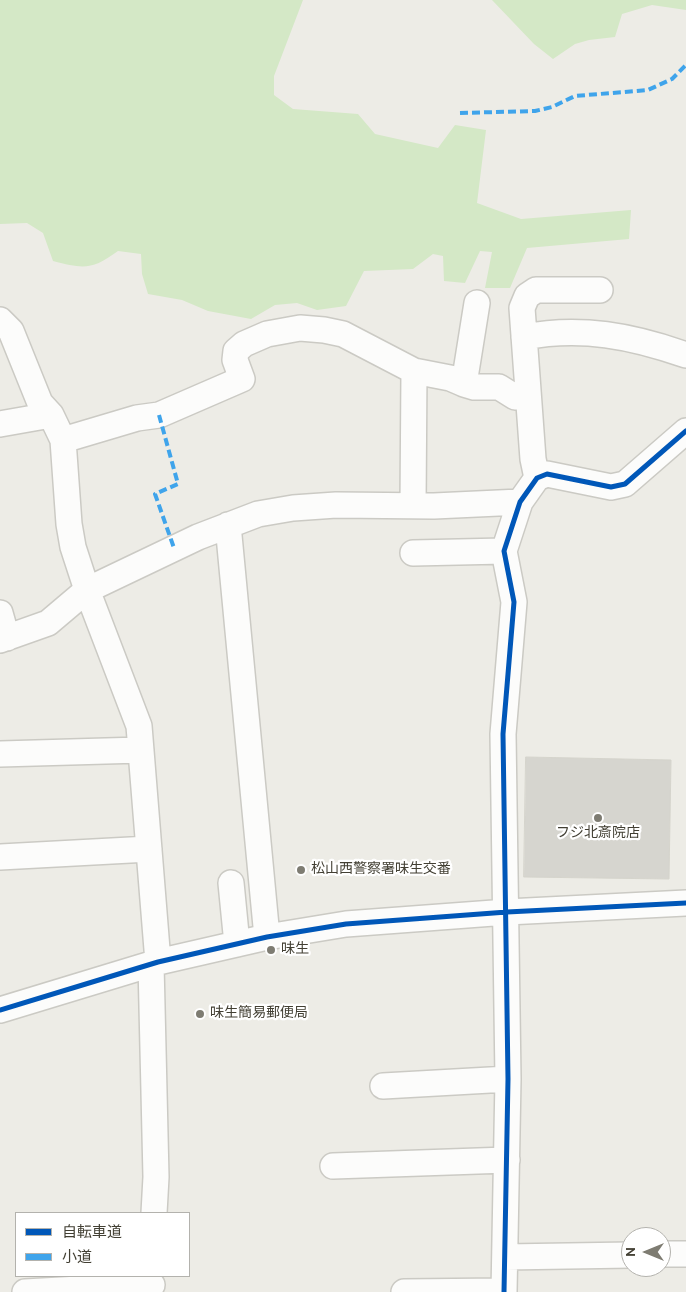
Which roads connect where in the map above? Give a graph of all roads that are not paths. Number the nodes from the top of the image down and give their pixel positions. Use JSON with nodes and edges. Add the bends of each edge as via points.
{"nodes":[{"id":1,"x":600,"y":290,"type":"dead end"},
{"id":2,"x":477,"y":303,"type":"dead end"},
{"id":3,"x":0,"y":320,"type":"edge"},
{"id":4,"x":524,"y":337,"type":"junction"},
{"id":5,"x":9,"y":354,"type":"edge"},
{"id":6,"x":686,"y":354,"type":"edge"},
{"id":7,"x":414,"y":371,"type":"junction"},
{"id":8,"x":464,"y":384,"type":"junction"},
{"id":9,"x":528,"y":397,"type":"junction"},
{"id":10,"x":50,"y":415,"type":"junction"},
{"id":11,"x":0,"y":424,"type":"edge"},
{"id":12,"x":63,"y":440,"type":"junction"},
{"id":13,"x":683,"y":441,"type":"edge"},
{"id":14,"x":538,"y":478,"type":"junction"},
{"id":15,"x":520,"y":502,"type":"junction"},
{"id":16,"x":413,"y":506,"type":"junction"},
{"id":17,"x":228,"y":525,"type":"junction"},
{"id":18,"x":504,"y":551,"type":"junction"},
{"id":19,"x":413,"y":552,"type":"dead end"},
{"id":20,"x":87,"y":590,"type":"junction"},
{"id":21,"x":0,"y":613,"type":"edge"},
{"id":22,"x":4,"y":639,"type":"edge"},
{"id":23,"x":140,"y":750,"type":"junction"},
{"id":24,"x":0,"y":754,"type":"edge"},
{"id":25,"x":148,"y":850,"type":"junction"},
{"id":26,"x":0,"y":857,"type":"edge"},
{"id":27,"x":231,"y":882,"type":"dead end"},
{"id":28,"x":686,"y":903,"type":"edge"},
{"id":29,"x":507,"y":912,"type":"junction"},
{"id":30,"x":267,"y":937,"type":"junction"},
{"id":31,"x":237,"y":944,"type":"junction"},
{"id":32,"x":155,"y":963,"type":"junction"},
{"id":33,"x":0,"y":1010,"type":"edge"},
{"id":34,"x":508,"y":1079,"type":"junction"},
{"id":35,"x":383,"y":1086,"type":"dead end"},
{"id":36,"x":507,"y":1160,"type":"junction"},
{"id":37,"x":333,"y":1166,"type":"dead end"},
{"id":38,"x":154,"y":1212,"type":"edge"},
{"id":39,"x":671,"y":1254,"type":"edge"},
{"id":40,"x":686,"y":1254,"type":"edge"},
{"id":41,"x":621,"y":1255,"type":"edge"},
{"id":42,"x":505,"y":1257,"type":"junction"},
{"id":43,"x":152,"y":1284,"type":"edge"},
{"id":44,"x":504,"y":1291,"type":"edge"},
{"id":45,"x":25,"y":1292,"type":"edge"},
{"id":46,"x":404,"y":1292,"type":"edge"}],
"edges":[{"from":1,"to":4,"type":"street","via":[[536,290],[526,296],[522,308]]},
{"from":2,"to":8,"type":"street"},
{"from":3,"to":5,"type":"street","via":[[11,331]]},
{"from":4,"to":6,"type":"street","via":[[549,332],[580,332],[618,336]]},
{"from":4,"to":9,"type":"street"},
{"from":5,"to":10,"type":"street"},
{"from":7,"to":8,"type":"street"},
{"from":7,"to":12,"type":"street","via":[[343,334],[300,328],[267,334],[236,351],[235,360],[242,379],[159,415],[137,418]]},
{"from":7,"to":16,"type":"street"},
{"from":8,"to":9,"type":"street","via":[[499,387],[515,397]]},
{"from":9,"to":14,"type":"street","via":[[533,459]]},
{"from":10,"to":11,"type":"street"},
{"from":10,"to":12,"type":"street"},
{"from":12,"to":20,"type":"street","via":[[72,539]]},
{"from":13,"to":14,"type":"street","via":[[625,484],[611,486],[546,474]]},
{"from":14,"to":15,"type":"street"},
{"from":15,"to":16,"type":"street"},
{"from":15,"to":18,"type":"street"},
{"from":16,"to":17,"type":"street","via":[[293,508],[258,514]]},
{"from":17,"to":20,"type":"street"},
{"from":17,"to":30,"type":"street"},
{"from":18,"to":19,"type":"street"},
{"from":18,"to":29,"type":"street","via":[[514,602],[503,734]]},
{"from":20,"to":22,"type":"street","via":[[48,622]]},
{"from":20,"to":23,"type":"street","via":[[139,726]]},
{"from":21,"to":22,"type":"street"},
{"from":23,"to":24,"type":"street"},
{"from":23,"to":25,"type":"street"},
{"from":25,"to":26,"type":"street"},
{"from":25,"to":32,"type":"street"},
{"from":27,"to":31,"type":"street"},
{"from":28,"to":29,"type":"street"},
{"from":29,"to":30,"type":"street","via":[[346,924]]},
{"from":29,"to":34,"type":"street"},
{"from":30,"to":31,"type":"street"},
{"from":31,"to":32,"type":"street"},
{"from":32,"to":33,"type":"street"},
{"from":32,"to":38,"type":"street"},
{"from":34,"to":35,"type":"street"},
{"from":34,"to":36,"type":"street"},
{"from":36,"to":37,"type":"street"},
{"from":36,"to":42,"type":"street"},
{"from":39,"to":40,"type":"street"},
{"from":41,"to":42,"type":"street"},
{"from":42,"to":44,"type":"street"},
{"from":43,"to":45,"type":"street"},
{"from":44,"to":46,"type":"street"}]}
